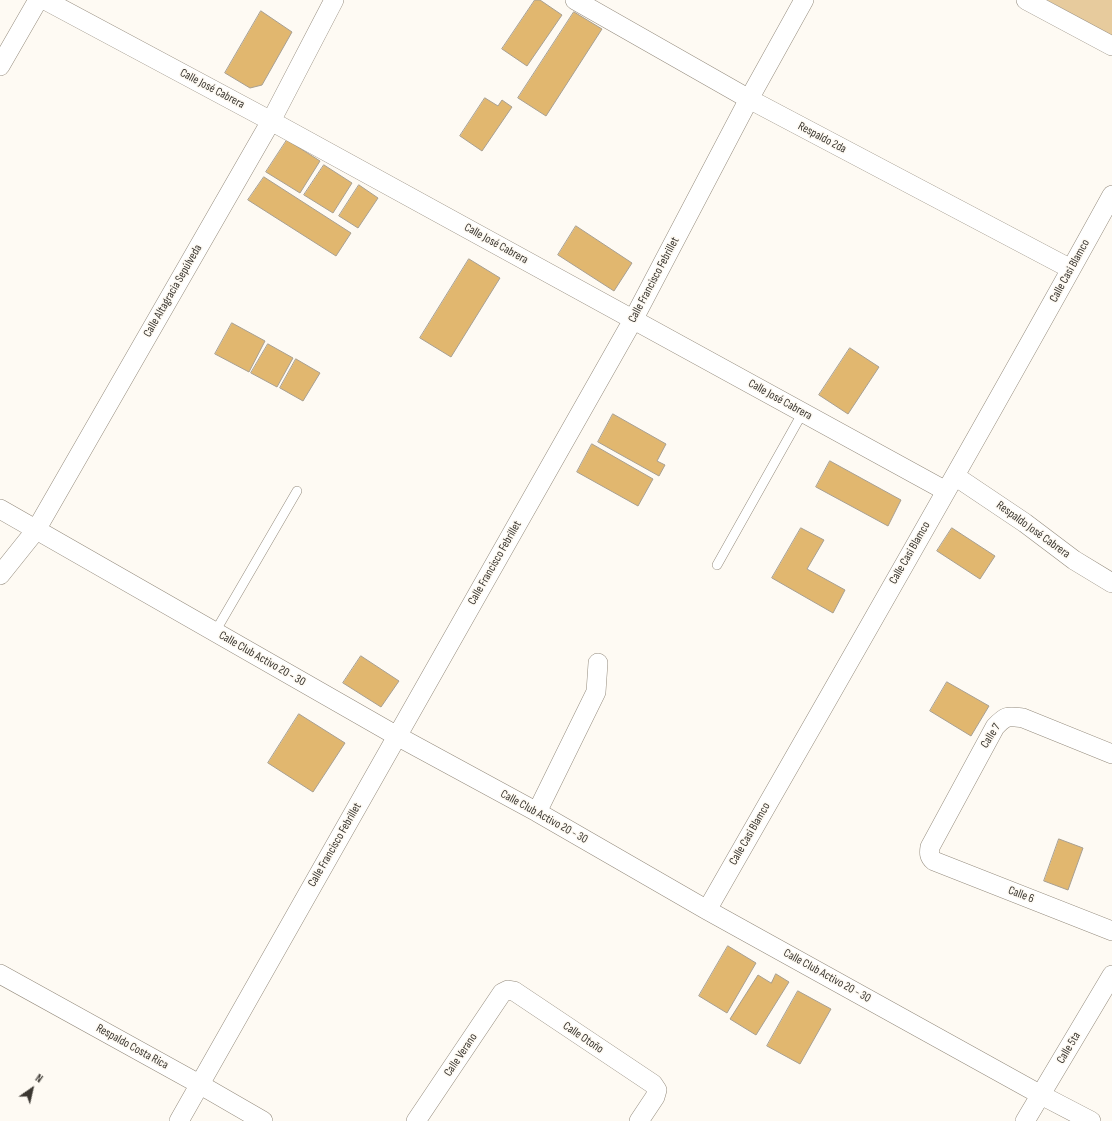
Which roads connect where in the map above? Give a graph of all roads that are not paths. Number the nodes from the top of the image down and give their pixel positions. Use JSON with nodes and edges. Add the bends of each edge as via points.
{"nodes":[{"id":1,"x":38,"y":0,"type":"edge"},
{"id":2,"x":45,"y":0,"type":"edge"},
{"id":3,"x":334,"y":0,"type":"edge"},
{"id":4,"x":575,"y":0,"type":"edge"},
{"id":5,"x":804,"y":0,"type":"edge"},
{"id":6,"x":1026,"y":0,"type":"edge"},
{"id":7,"x":1112,"y":46,"type":"edge"},
{"id":8,"x":0,"y":66,"type":"edge"},
{"id":9,"x":749,"y":99,"type":"junction"},
{"id":10,"x":271,"y":121,"type":"junction"},
{"id":11,"x":1112,"y":195,"type":"edge"},
{"id":12,"x":1071,"y":270,"type":"junction"},
{"id":13,"x":633,"y":320,"type":"junction"},
{"id":14,"x":803,"y":412,"type":"junction"},
{"id":15,"x":950,"y":483,"type":"junction"},
{"id":16,"x":298,"y":491,"type":"dead end"},
{"id":17,"x":0,"y":509,"type":"edge"},
{"id":18,"x":36,"y":530,"type":"junction"},
{"id":19,"x":717,"y":565,"type":"dead end"},
{"id":20,"x":0,"y":575,"type":"edge"},
{"id":21,"x":1112,"y":583,"type":"edge"},
{"id":22,"x":215,"y":632,"type":"junction"},
{"id":23,"x":598,"y":663,"type":"dead end"},
{"id":24,"x":397,"y":736,"type":"junction"},
{"id":25,"x":1112,"y":754,"type":"edge"},
{"id":26,"x":536,"y":812,"type":"junction"},
{"id":27,"x":930,"y":858,"type":"joint"},
{"id":28,"x":707,"y":910,"type":"junction"},
{"id":29,"x":1112,"y":931,"type":"edge"},
{"id":30,"x":0,"y":974,"type":"edge"},
{"id":31,"x":1112,"y":975,"type":"edge"},
{"id":32,"x":508,"y":990,"type":"joint"},
{"id":33,"x":199,"y":1084,"type":"junction"},
{"id":34,"x":1041,"y":1095,"type":"junction"},
{"id":35,"x":178,"y":1121,"type":"edge"},
{"id":36,"x":263,"y":1121,"type":"edge"},
{"id":37,"x":416,"y":1121,"type":"edge"},
{"id":38,"x":639,"y":1121,"type":"edge"},
{"id":39,"x":1025,"y":1121,"type":"edge"},
{"id":40,"x":1091,"y":1121,"type":"edge"}],
"edges":[{"from":1,"to":8,"type":"street"},
{"from":2,"to":10,"type":"street","name":"Calle José Cabrera"},
{"from":3,"to":10,"type":"street","name":"Calle Altagracia Sepúlveda"},
{"from":4,"to":9,"type":"street","name":"Respaldo 2da"},
{"from":5,"to":9,"type":"street","name":"Calle Francisco Febrillet"},
{"from":6,"to":7,"type":"street"},
{"from":9,"to":12,"type":"street","name":"Respaldo 2da"},
{"from":9,"to":13,"type":"street","name":"Calle Francisco Febrillet"},
{"from":10,"to":13,"type":"street","name":"Calle José Cabrera"},
{"from":10,"to":18,"type":"street","name":"Calle Altagracia Sepúlveda"},
{"from":11,"to":12,"type":"street","name":"Calle Casi Blamco"},
{"from":12,"to":15,"type":"street","name":"Calle Casi Blamco"},
{"from":13,"to":14,"type":"street","name":"Calle José Cabrera"},
{"from":13,"to":24,"type":"street","name":"Calle Francisco Febrillet"},
{"from":14,"to":15,"type":"street","name":"Calle José Cabrera"},
{"from":14,"to":19,"type":"lane"},
{"from":15,"to":21,"type":"street","name":"Respaldo José Cabrera","via":[[1025,523],[1074,560]]},
{"from":15,"to":28,"type":"street","name":"Calle Casi Blamco"},
{"from":16,"to":22,"type":"lane"},
{"from":17,"to":18,"type":"street","name":"Calle Club Activo 20 - 30"},
{"from":18,"to":20,"type":"street","name":"Calle Altagracia Sepúlveda"},
{"from":18,"to":22,"type":"street","name":"Calle Club Activo 20 - 30"},
{"from":22,"to":24,"type":"street","name":"Calle Club Activo 20 - 30"},
{"from":23,"to":26,"type":"street","via":[[596,692]]},
{"from":24,"to":26,"type":"street","name":"Calle Club Activo 20 - 30"},
{"from":24,"to":33,"type":"street","name":"Calle Francisco Febrillet"},
{"from":25,"to":27,"type":"street","name":"Calle 7","via":[[1023,718],[1009,716],[1001,720],[930,847]]},
{"from":26,"to":28,"type":"street","name":"Calle Club Activo 20 - 30"},
{"from":27,"to":29,"type":"street","name":"Calle 6"},
{"from":28,"to":34,"type":"street","name":"Calle Club Activo 20 - 30"},
{"from":30,"to":33,"type":"street","name":"Respaldo Costa Rica"},
{"from":31,"to":34,"type":"street","name":"Calle 5ta"},
{"from":32,"to":37,"type":"street","name":"Calle Verano","via":[[502,993]]},
{"from":32,"to":38,"type":"street","name":"Calle Otoño","via":[[514,991],[653,1084],[657,1090],[655,1097]]},
{"from":33,"to":35,"type":"street","name":"Calle Francisco Febrillet"},
{"from":33,"to":36,"type":"street","name":"Respaldo Costa Rica"},
{"from":34,"to":39,"type":"street","name":"Calle 5ta"},
{"from":34,"to":40,"type":"street","name":"Calle Club Activo 20 - 30"}]}
